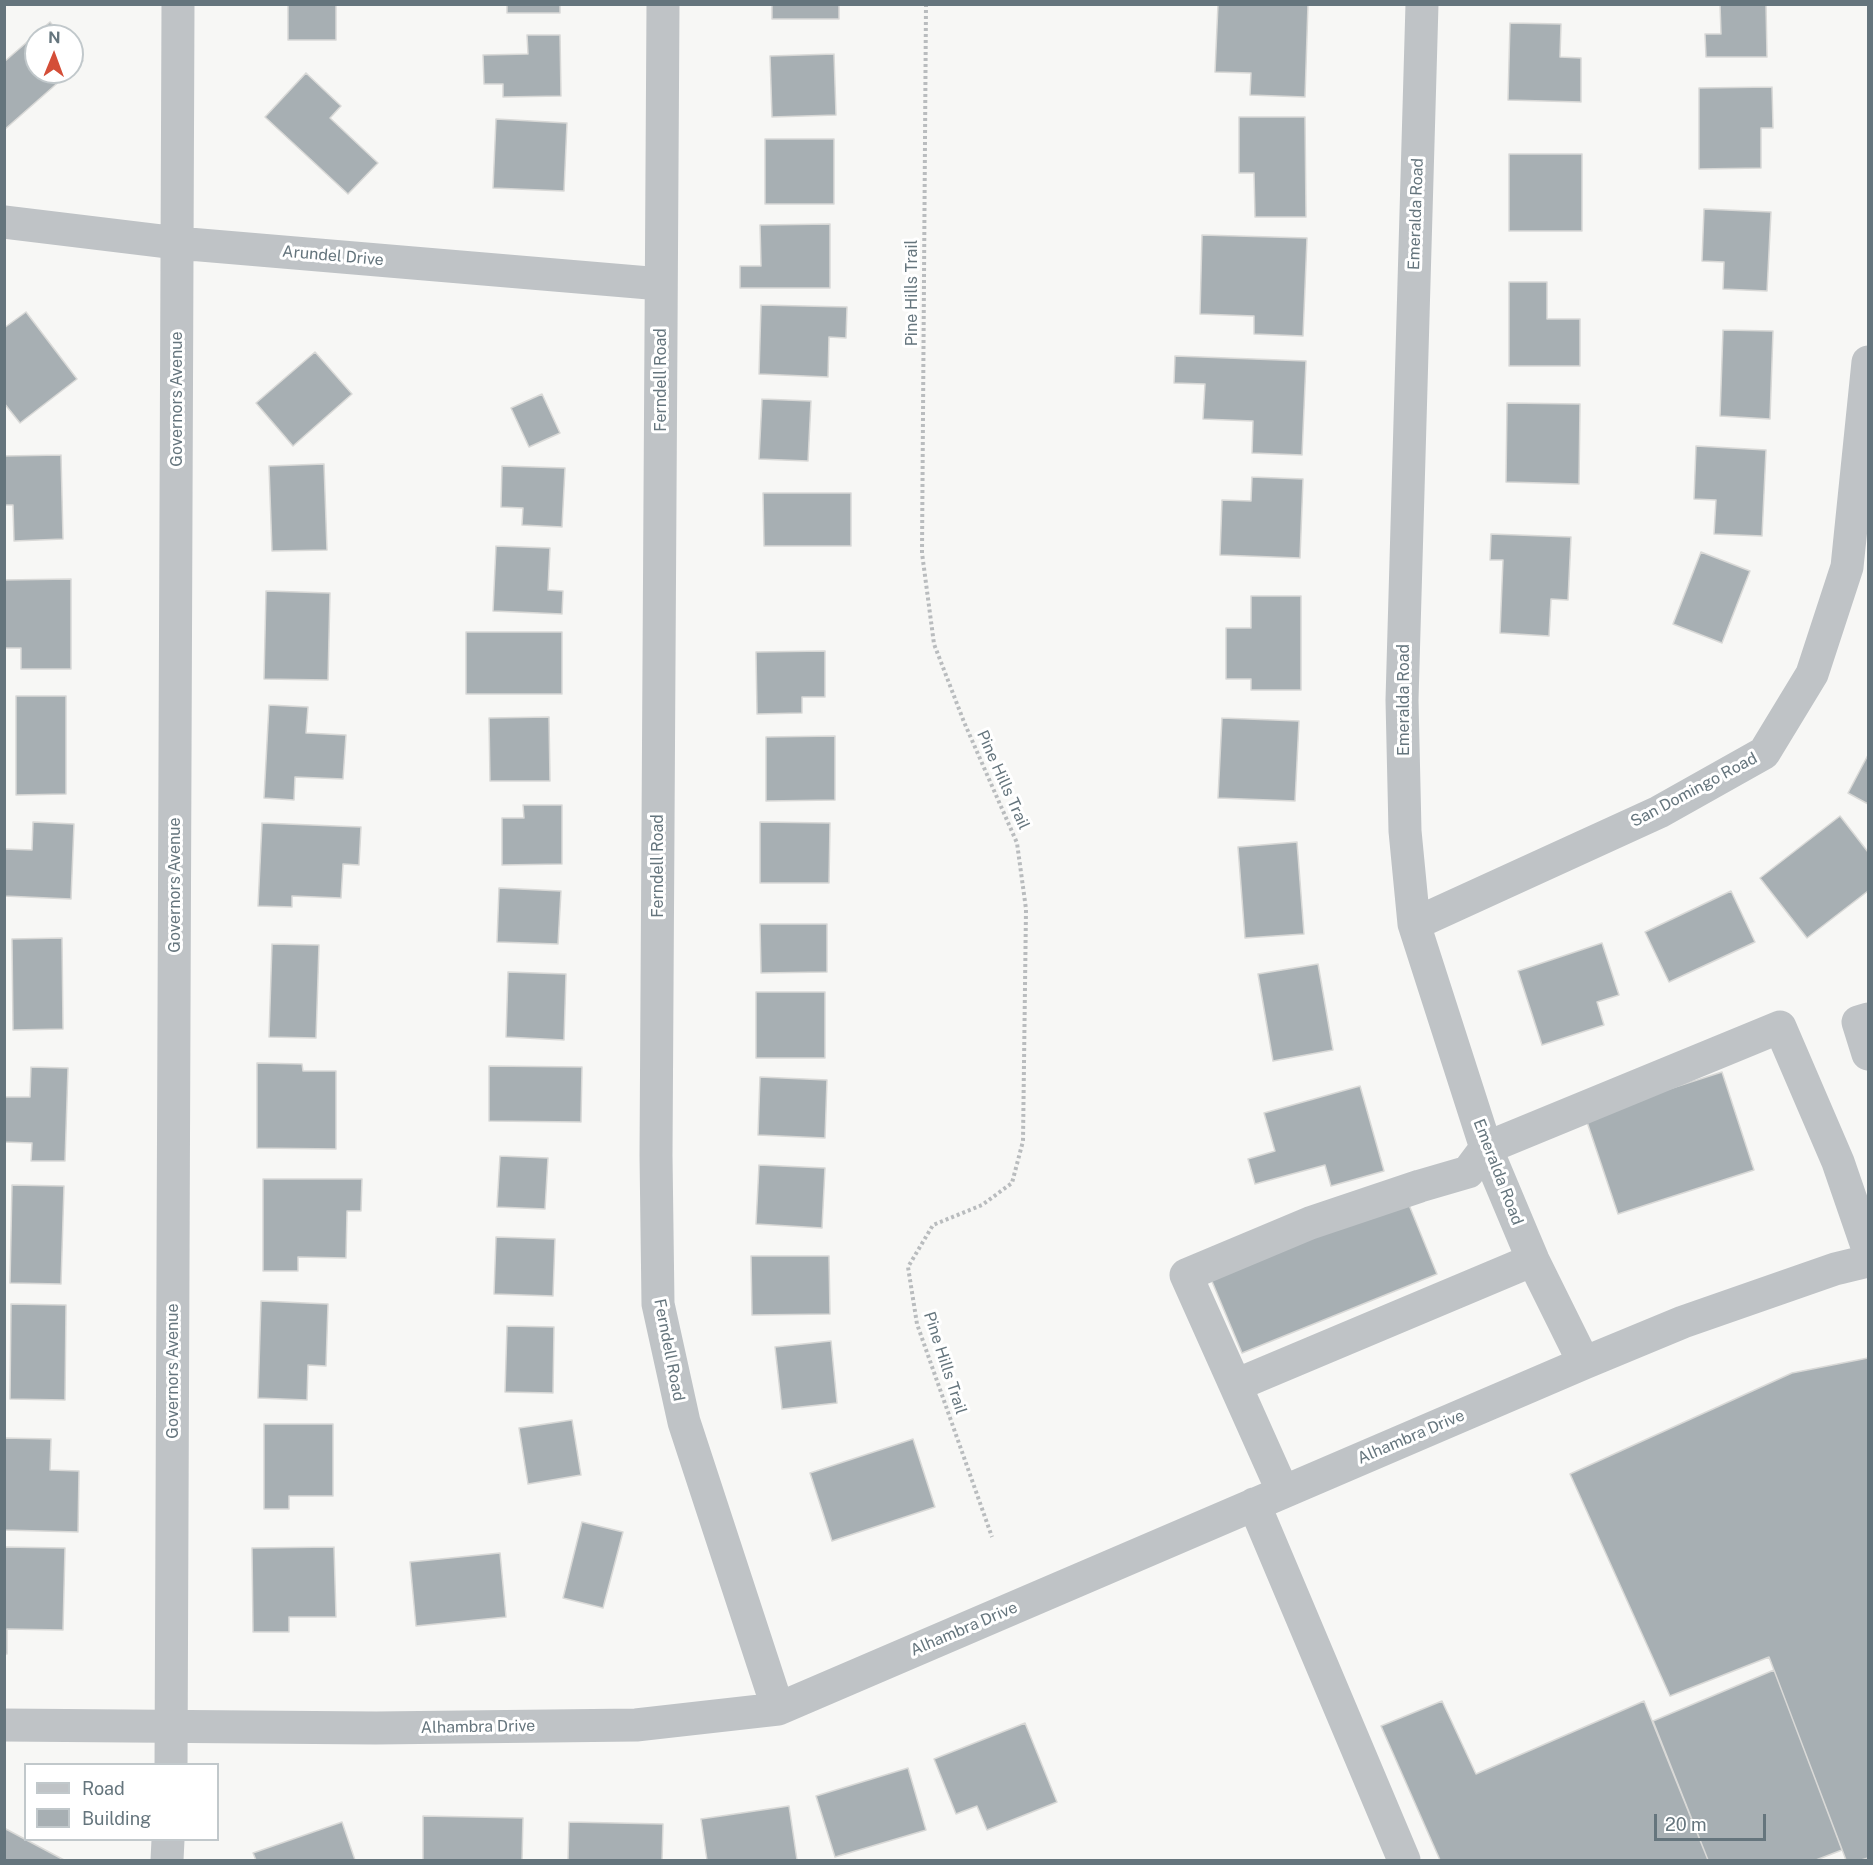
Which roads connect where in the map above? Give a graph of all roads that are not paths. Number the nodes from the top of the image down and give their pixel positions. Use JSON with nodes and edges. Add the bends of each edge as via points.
{"nodes":[{"id":1,"x":178,"y":4,"type":"edge"},
{"id":2,"x":663,"y":4,"type":"edge"},
{"id":3,"x":1422,"y":4,"type":"edge"},
{"id":4,"x":4,"y":222,"type":"edge"},
{"id":5,"x":177,"y":243,"type":"junction"},
{"id":6,"x":661,"y":284,"type":"junction"},
{"id":7,"x":1869,"y":362,"type":"edge"},
{"id":8,"x":1414,"y":924,"type":"junction"},
{"id":9,"x":1869,"y":1019,"type":"edge"},
{"id":10,"x":1869,"y":1054,"type":"edge"},
{"id":11,"x":1486,"y":1148,"type":"junction"},
{"id":12,"x":1869,"y":1249,"type":"edge"},
{"id":13,"x":1533,"y":1260,"type":"junction"},
{"id":14,"x":1869,"y":1261,"type":"edge"},
{"id":15,"x":1584,"y":1363,"type":"junction"},
{"id":16,"x":1236,"y":1385,"type":"junction"},
{"id":17,"x":1268,"y":1498,"type":"junction"},
{"id":18,"x":778,"y":1709,"type":"junction"},
{"id":19,"x":4,"y":1725,"type":"edge"},
{"id":20,"x":172,"y":1726,"type":"junction"},
{"id":21,"x":171,"y":1763,"type":"edge"},
{"id":22,"x":168,"y":1841,"type":"edge"},
{"id":23,"x":167,"y":1860,"type":"edge"},
{"id":24,"x":1404,"y":1860,"type":"edge"}],
"edges":[{"from":1,"to":5,"type":"street","name":"Governors Avenue"},
{"from":2,"to":6,"type":"street","name":"Ferndell Road"},
{"from":3,"to":8,"type":"street","name":"Emeralda Road","via":[[1402,700],[1405,831]]},
{"from":4,"to":5,"type":"street","name":"Arundel Drive"},
{"from":5,"to":6,"type":"street","name":"Arundel Drive"},
{"from":5,"to":20,"type":"street","name":"Governors Avenue"},
{"from":6,"to":18,"type":"street","name":"Ferndell Road","via":[[658,1304],[684,1422]]},
{"from":7,"to":8,"type":"street","name":"San Domingo Road","via":[[1847,567],[1812,674],[1764,753],[1659,812]]},
{"from":8,"to":11,"type":"street","name":"Emeralda Road"},
{"from":9,"to":10,"type":"street","via":[[1858,1022]]},
{"from":11,"to":12,"type":"street","via":[[1780,1027],[1838,1162]]},
{"from":11,"to":13,"type":"street","name":"Emeralda Road"},
{"from":11,"to":16,"type":"street","via":[[1468,1172],[1310,1223],[1186,1275]]},
{"from":13,"to":15,"type":"street","name":"Emeralda Road"},
{"from":13,"to":16,"type":"street"},
{"from":14,"to":15,"type":"street","name":"Alhambra Drive","via":[[1694,1318]]},
{"from":15,"to":17,"type":"street","name":"Alhambra Drive"},
{"from":16,"to":17,"type":"street"},
{"from":17,"to":18,"type":"street","name":"Alhambra Drive"},
{"from":17,"to":24,"type":"street"},
{"from":18,"to":20,"type":"street","name":"Alhambra Drive","via":[[636,1725]]},
{"from":19,"to":20,"type":"street","name":"Alhambra Drive"},
{"from":20,"to":21,"type":"street","name":"Governors Avenue"},
{"from":22,"to":23,"type":"street"}]}
